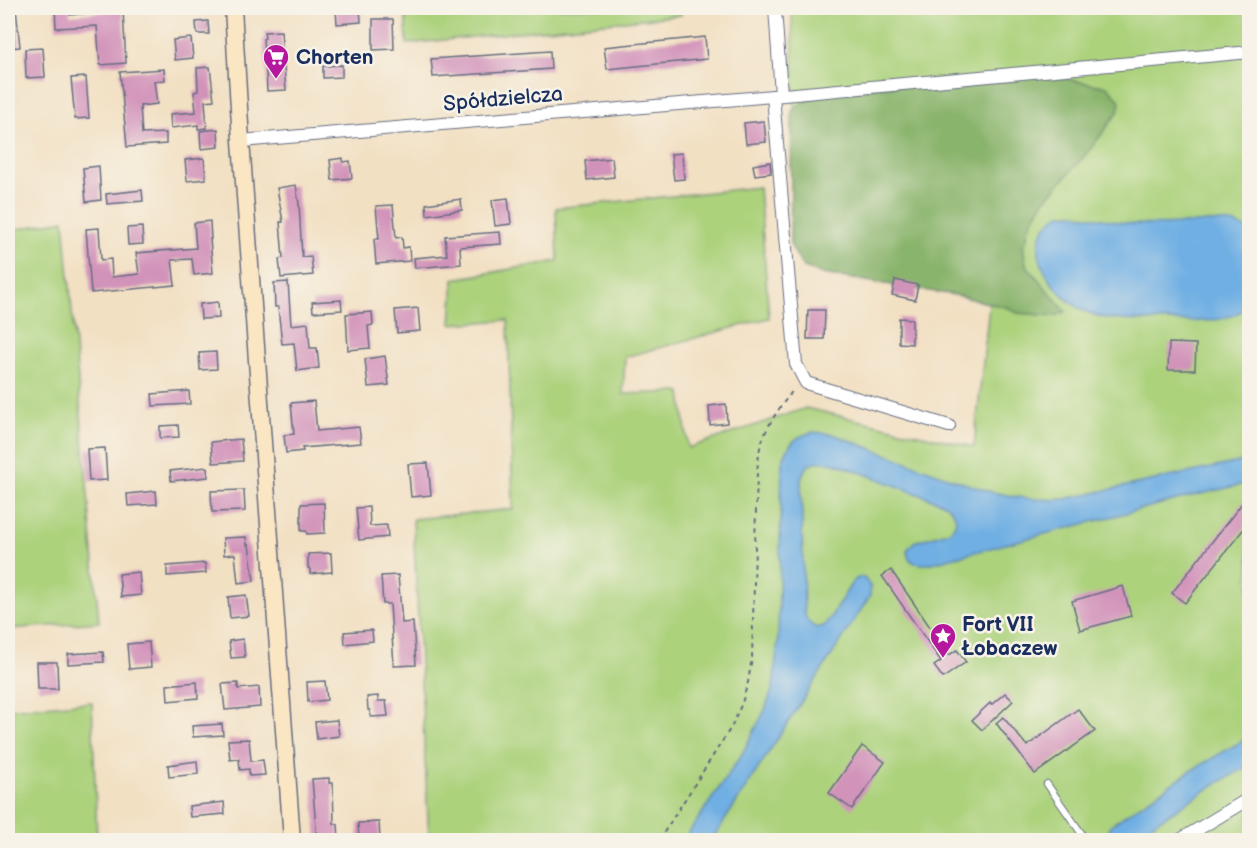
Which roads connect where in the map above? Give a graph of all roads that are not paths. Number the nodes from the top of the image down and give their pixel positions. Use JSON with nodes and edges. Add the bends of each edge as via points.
{"nodes":[{"id":1,"x":233,"y":8,"type":"edge"},
{"id":2,"x":775,"y":8,"type":"edge"},
{"id":3,"x":1250,"y":52,"type":"edge"},
{"id":4,"x":774,"y":95,"type":"junction"},
{"id":5,"x":241,"y":141,"type":"junction"},
{"id":6,"x":949,"y":426,"type":"dead end"},
{"id":7,"x":1047,"y":784,"type":"dead end"},
{"id":8,"x":1250,"y":798,"type":"edge"},
{"id":9,"x":292,"y":840,"type":"edge"},
{"id":10,"x":1086,"y":840,"type":"edge"},
{"id":11,"x":1180,"y":840,"type":"edge"}],
"edges":[{"from":1,"to":5,"type":"main road"},
{"from":2,"to":4,"type":"street"},
{"from":3,"to":4,"type":"street","name":"Spółdzielcza"},
{"from":4,"to":5,"type":"street","name":"Spółdzielcza"},
{"from":4,"to":6,"type":"street","via":[[796,364],[802,376],[806,383]]},
{"from":5,"to":9,"type":"main road"},
{"from":7,"to":10,"type":"lane"},
{"from":8,"to":11,"type":"street"}]}
